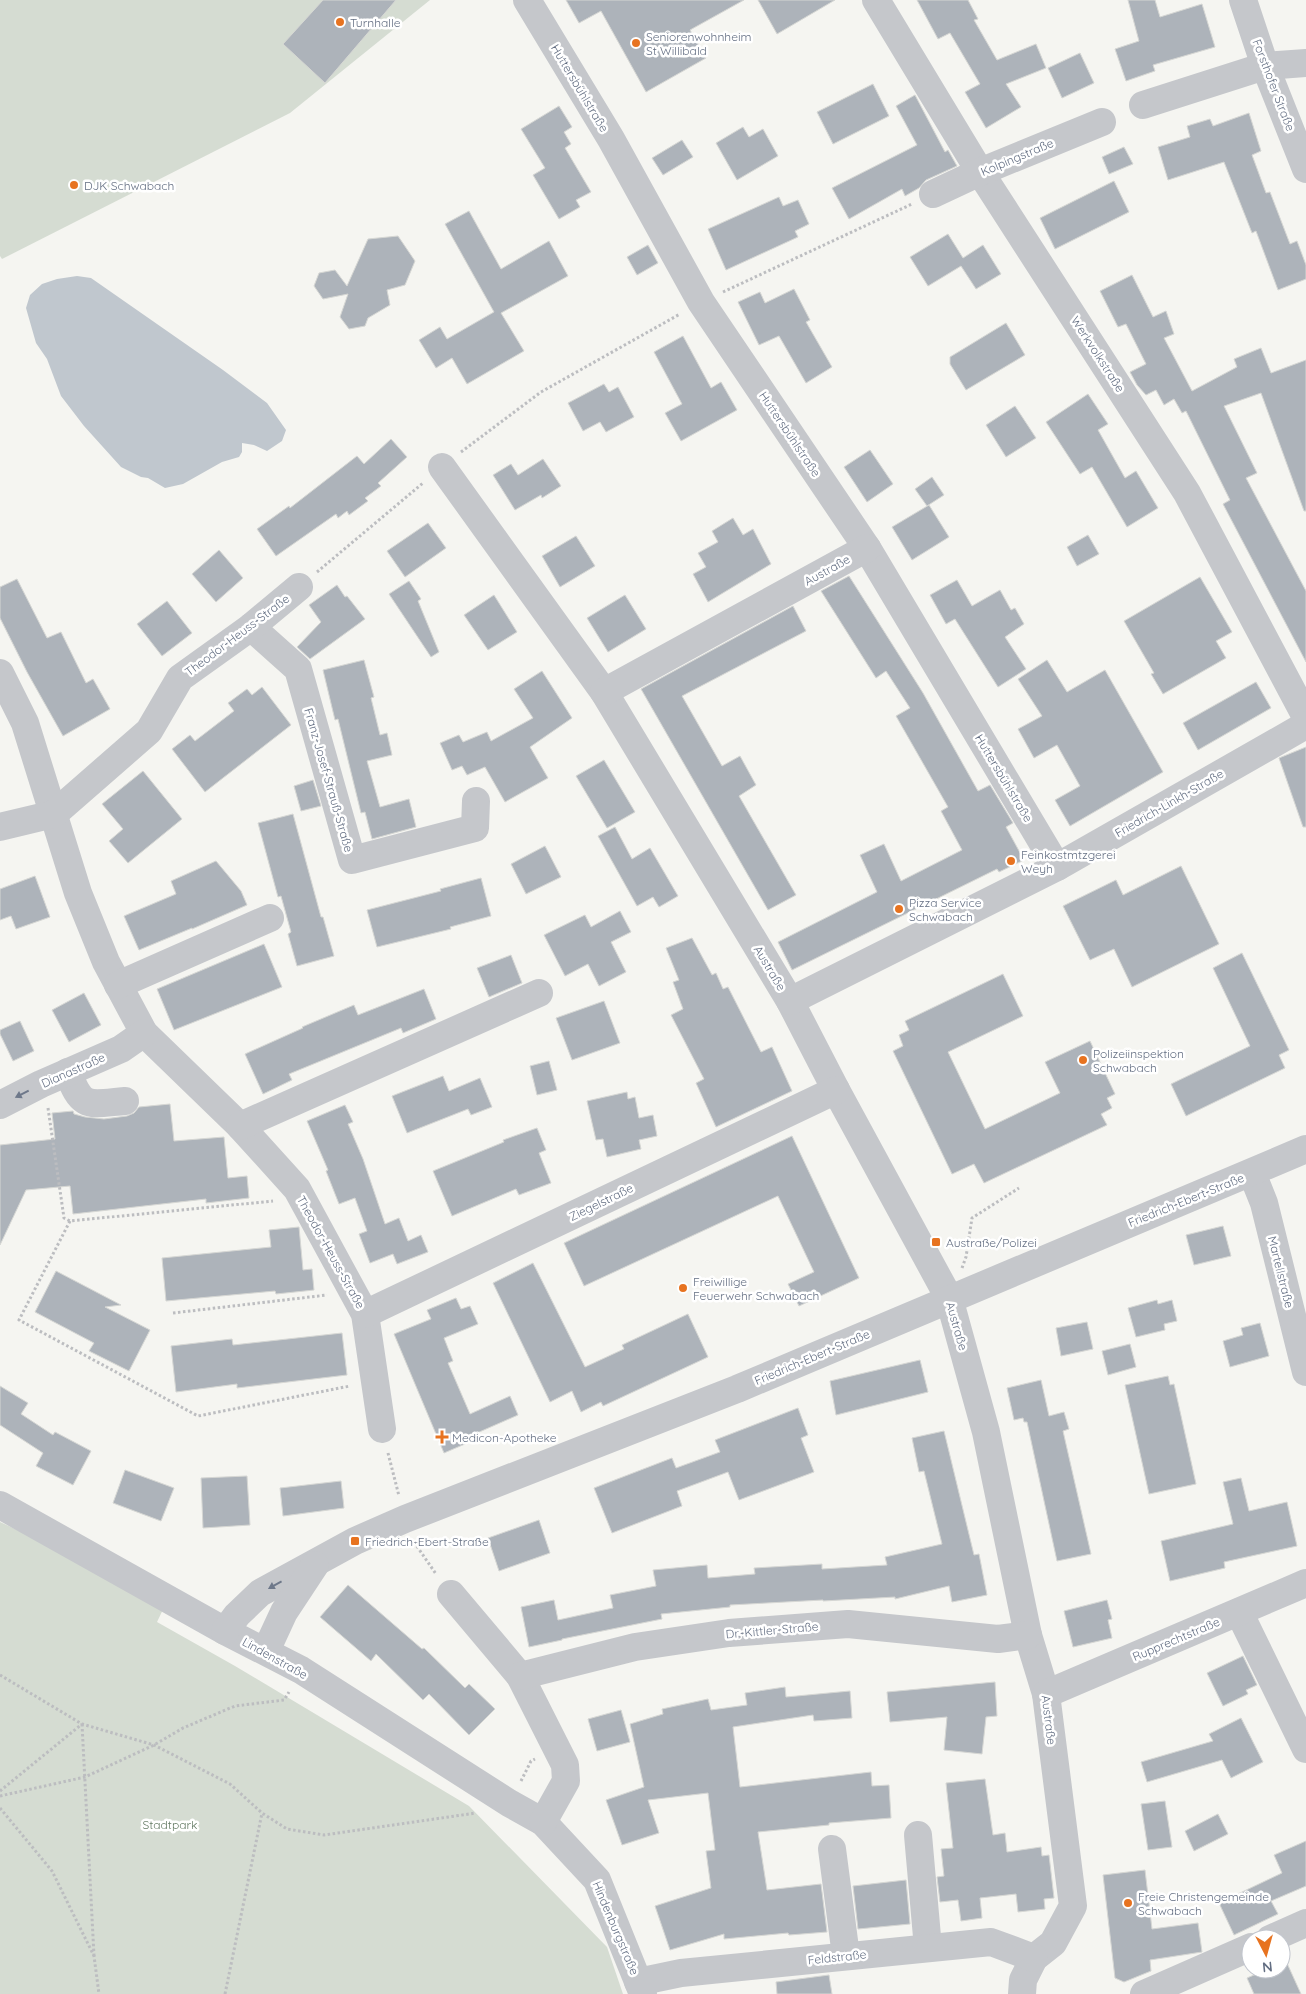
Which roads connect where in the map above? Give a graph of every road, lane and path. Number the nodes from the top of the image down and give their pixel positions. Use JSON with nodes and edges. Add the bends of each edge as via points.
{"nodes":[{"id":1,"x":527,"y":0,"type":"edge"},
{"id":2,"x":876,"y":0,"type":"edge"},
{"id":3,"x":1243,"y":0,"type":"edge"},
{"id":4,"x":1306,"y":63,"type":"edge"},
{"id":5,"x":1265,"y":66,"type":"junction"},
{"id":6,"x":1143,"y":105,"type":"dead end"},
{"id":7,"x":1102,"y":122,"type":"dead end"},
{"id":8,"x":1306,"y":169,"type":"edge"},
{"id":9,"x":980,"y":172,"type":"junction"},
{"id":10,"x":934,"y":194,"type":"joint"},
{"id":11,"x":701,"y":302,"type":"junction"},
{"id":12,"x":442,"y":467,"type":"junction"},
{"id":13,"x":867,"y":548,"type":"junction"},
{"id":14,"x":300,"y":587,"type":"joint"},
{"id":15,"x":251,"y":627,"type":"junction"},
{"id":16,"x":0,"y":673,"type":"edge"},
{"id":17,"x":604,"y":692,"type":"junction"},
{"id":18,"x":1306,"y":717,"type":"edge"},
{"id":19,"x":1306,"y":725,"type":"edge"},
{"id":20,"x":476,"y":801,"type":"dead end"},
{"id":21,"x":54,"y":814,"type":"junction"},
{"id":22,"x":0,"y":827,"type":"edge"},
{"id":23,"x":1057,"y":867,"type":"junction"},
{"id":24,"x":270,"y":918,"type":"dead end"},
{"id":25,"x":118,"y":985,"type":"junction"},
{"id":26,"x":539,"y":993,"type":"dead end"},
{"id":27,"x":790,"y":1001,"type":"junction"},
{"id":28,"x":144,"y":1033,"type":"junction"},
{"id":29,"x":68,"y":1072,"type":"junction"},
{"id":30,"x":41,"y":1084,"type":"junction"},
{"id":31,"x":836,"y":1090,"type":"junction"},
{"id":32,"x":125,"y":1101,"type":"dead end"},
{"id":33,"x":0,"y":1105,"type":"edge"},
{"id":34,"x":240,"y":1126,"type":"junction"},
{"id":35,"x":1306,"y":1149,"type":"edge"},
{"id":36,"x":1252,"y":1173,"type":"junction"},
{"id":37,"x":1018,"y":1188,"type":"dead end"},
{"id":38,"x":297,"y":1189,"type":"junction"},
{"id":39,"x":70,"y":1221,"type":"junction"},
{"id":40,"x":352,"y":1290,"type":"junction"},
{"id":41,"x":949,"y":1298,"type":"junction"},
{"id":42,"x":173,"y":1313,"type":"dead end"},
{"id":43,"x":365,"y":1314,"type":"junction"},
{"id":44,"x":1306,"y":1372,"type":"edge"},
{"id":45,"x":374,"y":1381,"type":"junction"},
{"id":46,"x":382,"y":1429,"type":"dead end"},
{"id":47,"x":0,"y":1506,"type":"edge"},
{"id":48,"x":318,"y":1562,"type":"junction"},
{"id":49,"x":1306,"y":1583,"type":"edge"},
{"id":50,"x":450,"y":1594,"type":"dead end"},
{"id":51,"x":1239,"y":1612,"type":"junction"},
{"id":52,"x":225,"y":1631,"type":"junction"},
{"id":53,"x":1028,"y":1635,"type":"junction"},
{"id":54,"x":266,"y":1650,"type":"junction"},
{"id":55,"x":300,"y":1670,"type":"junction"},
{"id":56,"x":0,"y":1675,"type":"edge"},
{"id":57,"x":520,"y":1676,"type":"junction"},
{"id":58,"x":1046,"y":1694,"type":"junction"},
{"id":59,"x":82,"y":1724,"type":"junction"},
{"id":60,"x":154,"y":1746,"type":"junction"},
{"id":61,"x":556,"y":1747,"type":"junction"},
{"id":62,"x":1306,"y":1749,"type":"edge"},
{"id":63,"x":85,"y":1777,"type":"junction"},
{"id":64,"x":0,"y":1791,"type":"edge"},
{"id":65,"x":0,"y":1796,"type":"edge"},
{"id":66,"x":510,"y":1803,"type":"junction"},
{"id":67,"x":0,"y":1808,"type":"edge"},
{"id":68,"x":478,"y":1812,"type":"dead end"},
{"id":69,"x":262,"y":1813,"type":"junction"},
{"id":70,"x":543,"y":1822,"type":"junction"},
{"id":71,"x":918,"y":1835,"type":"dead end"},
{"id":72,"x":832,"y":1849,"type":"dead end"},
{"id":73,"x":1306,"y":1923,"type":"edge"},
{"id":74,"x":1291,"y":1930,"type":"edge"},
{"id":75,"x":928,"y":1948,"type":"junction"},
{"id":76,"x":1241,"y":1951,"type":"edge"},
{"id":77,"x":94,"y":1956,"type":"junction"},
{"id":78,"x":846,"y":1956,"type":"junction"},
{"id":79,"x":1034,"y":1958,"type":"junction"},
{"id":80,"x":641,"y":1988,"type":"edge"},
{"id":81,"x":99,"y":1994,"type":"edge"},
{"id":82,"x":225,"y":1994,"type":"edge"},
{"id":83,"x":1022,"y":1994,"type":"edge"},
{"id":84,"x":1144,"y":1994,"type":"edge"}],
"edges":[{"from":1,"to":11,"type":"street","name":"Huttersbühlstraße","via":[[611,139]]},
{"from":2,"to":9,"type":"street","name":"Werkvolkstraße"},
{"from":3,"to":5,"type":"street","name":"Forsthofer Straße"},
{"from":4,"to":5,"type":"street"},
{"from":5,"to":6,"type":"street"},
{"from":5,"to":8,"type":"street","name":"Forsthofer Straße"},
{"from":7,"to":9,"type":"street","name":"Kolpingstraße"},
{"from":9,"to":10,"type":"street","name":"Kolpingstraße"},
{"from":9,"to":18,"type":"street","name":"Werkvolkstraße","via":[[1187,492]]},
{"from":10,"to":11,"type":"path"},
{"from":11,"to":12,"type":"path","via":[[541,392]]},
{"from":11,"to":13,"type":"street","name":"Huttersbühlstraße"},
{"from":12,"to":14,"type":"path"},
{"from":12,"to":17,"type":"street","name":"Austraße"},
{"from":13,"to":17,"type":"street","name":"Austraße"},
{"from":13,"to":23,"type":"street","name":"Huttersbühlstraße"},
{"from":14,"to":15,"type":"street","name":"Theodor-Heuss-Straße"},
{"from":15,"to":20,"type":"street","name":"Franz-Josef-Strauß-Straße","via":[[298,669],[352,860],[476,828]]},
{"from":15,"to":21,"type":"street","name":"Theodor-Heuss-Straße","via":[[180,678],[149,731]]},
{"from":16,"to":21,"type":"street","name":"Theodor-Heuss-Straße","via":[[24,723]]},
{"from":17,"to":27,"type":"street","name":"Austraße"},
{"from":19,"to":23,"type":"street","name":"Friedrich-Linkh-Straße"},
{"from":21,"to":22,"type":"street"},
{"from":21,"to":25,"type":"street","name":"Theodor-Heuss-Straße","via":[[78,893]]},
{"from":23,"to":27,"type":"street","name":"Friedrich-Linkh-Straße"},
{"from":24,"to":25,"type":"street"},
{"from":25,"to":28,"type":"street","name":"Theodor-Heuss-Straße"},
{"from":26,"to":34,"type":"street"},
{"from":27,"to":31,"type":"street","name":"Austraße"},
{"from":28,"to":29,"type":"street","name":"Dianastraße","via":[[121,1049]]},
{"from":28,"to":34,"type":"street","name":"Theodor-Heuss-Straße"},
{"from":29,"to":30,"type":"street","name":"Dianastraße"},
{"from":29,"to":32,"type":"street","via":[[76,1093],[83,1100],[90,1103]]},
{"from":30,"to":33,"type":"street","name":"Dianastraße","one_way":true},
{"from":30,"to":39,"type":"path","via":[[47,1098],[64,1218]]},
{"from":31,"to":41,"type":"street","name":"Austraße"},
{"from":31,"to":43,"type":"street","name":"Ziegelstraße"},
{"from":34,"to":38,"type":"street","name":"Theodor-Heuss-Straße"},
{"from":35,"to":36,"type":"street","name":"Friedrich-Ebert-Straße"},
{"from":36,"to":41,"type":"street","name":"Friedrich-Ebert-Straße"},
{"from":36,"to":44,"type":"street","name":"Martellstraße","via":[[1264,1203]]},
{"from":37,"to":41,"type":"path","via":[[972,1218],[966,1257]]},
{"from":38,"to":39,"type":"path","via":[[276,1201]]},
{"from":38,"to":40,"type":"street","name":"Theodor-Heuss-Straße"},
{"from":39,"to":45,"type":"path","via":[[18,1320],[198,1416]]},
{"from":40,"to":42,"type":"path"},
{"from":40,"to":43,"type":"street","name":"Theodor-Heuss-Straße"},
{"from":41,"to":48,"type":"street","name":"Friedrich-Ebert-Straße","via":[[737,1389],[405,1519]]},
{"from":41,"to":53,"type":"street","name":"Austraße","via":[[986,1432]]},
{"from":43,"to":45,"type":"street","name":"Theodor-Heuss-Straße"},
{"from":45,"to":46,"type":"street","name":"Theodor-Heuss-Straße"},
{"from":47,"to":52,"type":"street","name":"Lindenstraße"},
{"from":48,"to":52,"type":"street","name":"Friedrich-Ebert-Straße","one_way":true,"via":[[260,1593],[236,1615]]},
{"from":48,"to":54,"type":"street","name":"Friedrich-Ebert-Straße","via":[[284,1612]]},
{"from":49,"to":51,"type":"street","name":"Rupprechtstraße"},
{"from":50,"to":57,"type":"street"},
{"from":51,"to":58,"type":"street","name":"Rupprechtstraße"},
{"from":51,"to":62,"type":"street"},
{"from":52,"to":54,"type":"street","name":"Lindenstraße"},
{"from":53,"to":57,"type":"street","name":"Dr.-Kittler-Straße","via":[[998,1639],[848,1624],[729,1633],[635,1647]]},
{"from":53,"to":58,"type":"street","name":"Austraße"},
{"from":54,"to":55,"type":"street","name":"Lindenstraße"},
{"from":55,"to":60,"type":"path","via":[[284,1700],[235,1706],[183,1728]]},
{"from":55,"to":66,"type":"street","name":"Lindenstraße"},
{"from":56,"to":59,"type":"path"},
{"from":57,"to":61,"type":"street"},
{"from":58,"to":79,"type":"street","name":"Austraße","via":[[1073,1906],[1053,1943]]},
{"from":59,"to":60,"type":"path"},
{"from":59,"to":63,"type":"path"},
{"from":59,"to":64,"type":"path"},
{"from":60,"to":63,"type":"path"},
{"from":60,"to":69,"type":"path","via":[[230,1784]]},
{"from":61,"to":66,"type":"path","via":[[531,1761]]},
{"from":61,"to":70,"type":"street","via":[[565,1765],[566,1781]]},
{"from":63,"to":65,"type":"path"},
{"from":63,"to":77,"type":"path"},
{"from":66,"to":70,"type":"street","name":"Lindenstraße"},
{"from":67,"to":77,"type":"path","via":[[52,1871]]},
{"from":68,"to":69,"type":"path","via":[[324,1834],[287,1830]]},
{"from":69,"to":82,"type":"path"},
{"from":70,"to":80,"type":"street","name":"Hindenburgstraße","via":[[598,1880]]},
{"from":71,"to":75,"type":"street"},
{"from":72,"to":78,"type":"street"},
{"from":73,"to":74,"type":"street"},
{"from":75,"to":78,"type":"street","name":"Feldstraße"},
{"from":75,"to":79,"type":"street","name":"Feldstraße","via":[[991,1942]]},
{"from":76,"to":84,"type":"street"},
{"from":77,"to":81,"type":"path"},
{"from":78,"to":80,"type":"street","name":"Feldstraße","via":[[681,1973]]},
{"from":79,"to":83,"type":"street","name":"Austraße","via":[[1023,1980]]}]}
